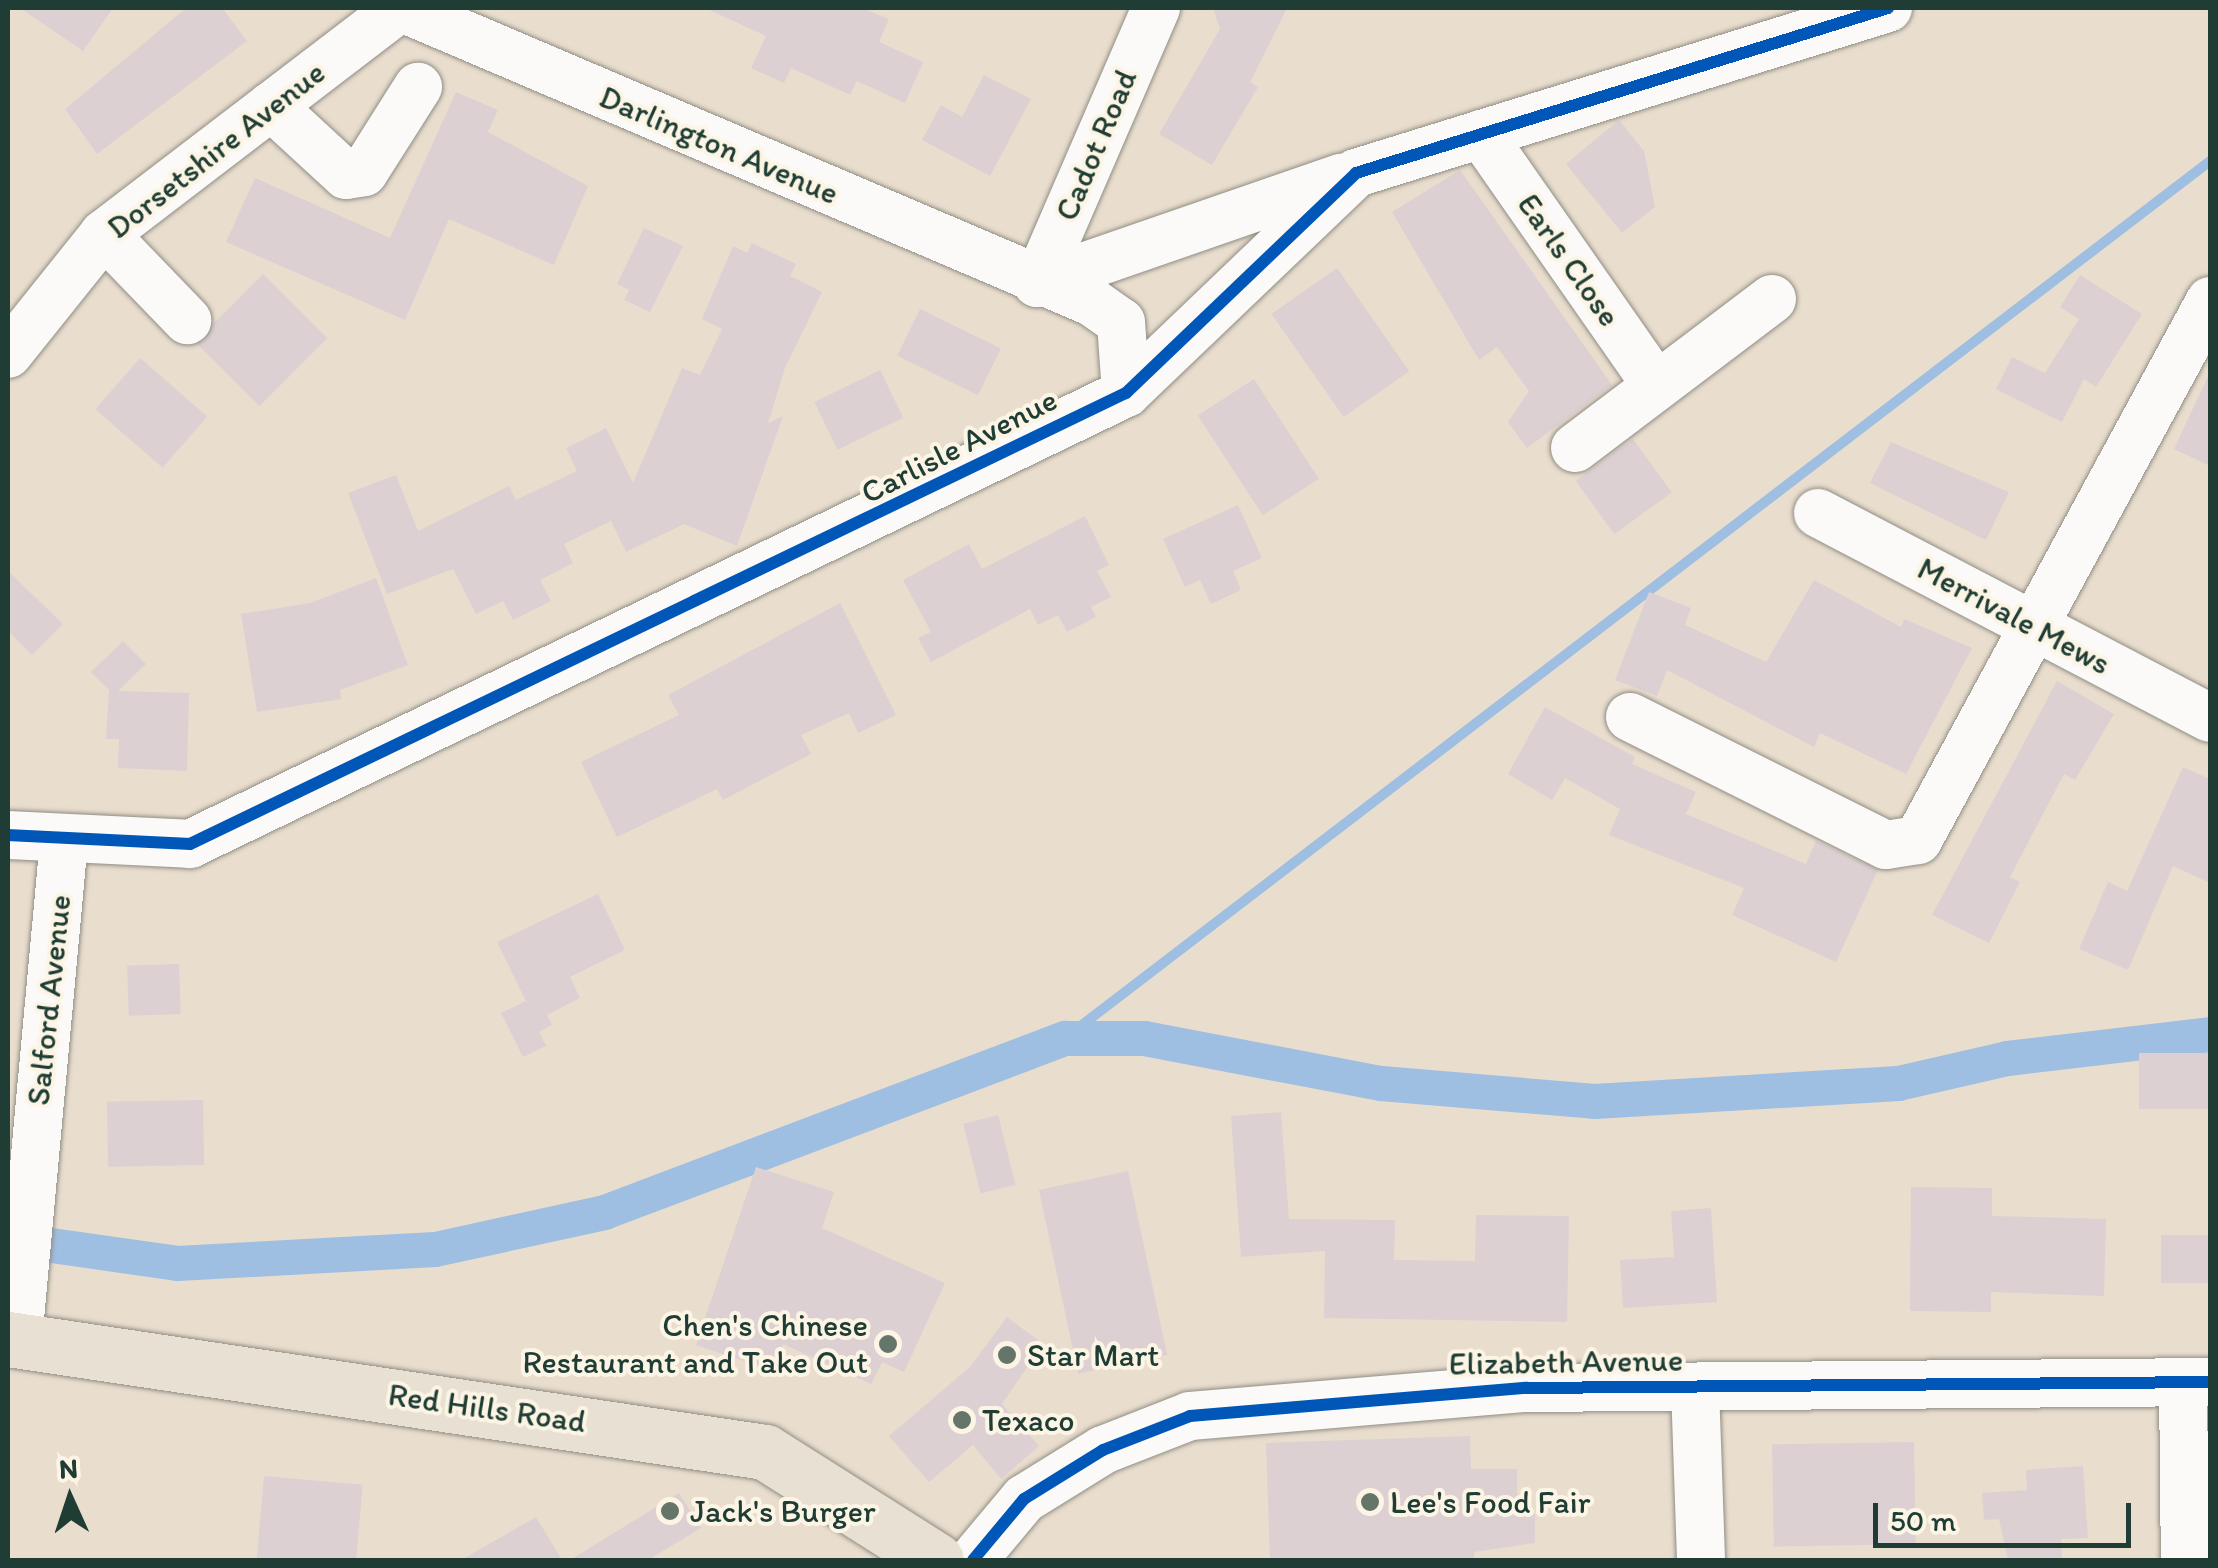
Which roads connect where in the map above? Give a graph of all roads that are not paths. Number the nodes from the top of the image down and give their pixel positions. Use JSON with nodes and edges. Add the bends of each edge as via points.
{"nodes":[{"id":1,"x":401,"y":8,"type":"edge"},
{"id":2,"x":1156,"y":8,"type":"edge"},
{"id":3,"x":1879,"y":9,"type":"edge"},
{"id":4,"x":418,"y":87,"type":"dead end"},
{"id":5,"x":271,"y":106,"type":"junction"},
{"id":6,"x":1481,"y":134,"type":"junction"},
{"id":7,"x":1356,"y":173,"type":"junction"},
{"id":8,"x":104,"y":234,"type":"junction"},
{"id":9,"x":1037,"y":283,"type":"junction"},
{"id":10,"x":1772,"y":299,"type":"dead end"},
{"id":11,"x":2210,"y":301,"type":"edge"},
{"id":12,"x":187,"y":320,"type":"dead end"},
{"id":13,"x":8,"y":354,"type":"edge"},
{"id":14,"x":1657,"y":386,"type":"junction"},
{"id":15,"x":1126,"y":394,"type":"junction"},
{"id":16,"x":1575,"y":448,"type":"dead end"},
{"id":17,"x":1818,"y":514,"type":"dead end"},
{"id":18,"x":2031,"y":624,"type":"junction"},
{"id":19,"x":1630,"y":716,"type":"dead end"},
{"id":20,"x":2210,"y":718,"type":"edge"},
{"id":21,"x":8,"y":835,"type":"edge"},
{"id":22,"x":64,"y":840,"type":"junction"},
{"id":23,"x":13,"y":1340,"type":"edge"},
{"id":24,"x":2196,"y":1382,"type":"edge"},
{"id":25,"x":1694,"y":1386,"type":"junction"},
{"id":26,"x":936,"y":1560,"type":"edge"},
{"id":27,"x":973,"y":1560,"type":"edge"},
{"id":28,"x":1701,"y":1560,"type":"edge"},
{"id":29,"x":2185,"y":1560,"type":"edge"}],
"edges":[{"from":1,"to":5,"type":"street","name":"Dorsetshire Avenue"},
{"from":1,"to":9,"type":"street","name":"Darlington Avenue"},
{"from":2,"to":9,"type":"street","name":"Cadot Road"},
{"from":3,"to":6,"type":"street","name":"Carlisle Avenue"},
{"from":4,"to":5,"type":"street","via":[[364,172],[346,175]]},
{"from":5,"to":8,"type":"street","name":"Dorsetshire Avenue"},
{"from":6,"to":7,"type":"street","name":"Carlisle Avenue"},
{"from":6,"to":14,"type":"street","name":"Earls Close"},
{"from":7,"to":9,"type":"street"},
{"from":7,"to":15,"type":"street","name":"Carlisle Avenue"},
{"from":8,"to":12,"type":"street"},
{"from":8,"to":13,"type":"street","name":"Dorsetshire Avenue"},
{"from":9,"to":15,"type":"street","name":"Darlington Avenue","via":[[1120,322]]},
{"from":10,"to":14,"type":"street"},
{"from":11,"to":18,"type":"street"},
{"from":14,"to":16,"type":"street"},
{"from":15,"to":22,"type":"street","name":"Carlisle Avenue","via":[[190,844]]},
{"from":17,"to":18,"type":"street","name":"Merrivale Mews"},
{"from":18,"to":19,"type":"street","via":[[1925,832],[1908,845],[1886,845]]},
{"from":18,"to":20,"type":"street","name":"Merrivale Mews"},
{"from":21,"to":22,"type":"street","name":"Carlisle Avenue"},
{"from":22,"to":23,"type":"street","name":"Salford Avenue"},
{"from":23,"to":26,"type":"main road","name":"Red Hills Road","via":[[764,1452]]},
{"from":24,"to":25,"type":"street","name":"Elizabeth Avenue"},
{"from":24,"to":29,"type":"street"},
{"from":25,"to":27,"type":"street","name":"Elizabeth Avenue","via":[[1304,1401],[1190,1416],[1102,1450],[1024,1499]]},
{"from":25,"to":28,"type":"street"}]}
